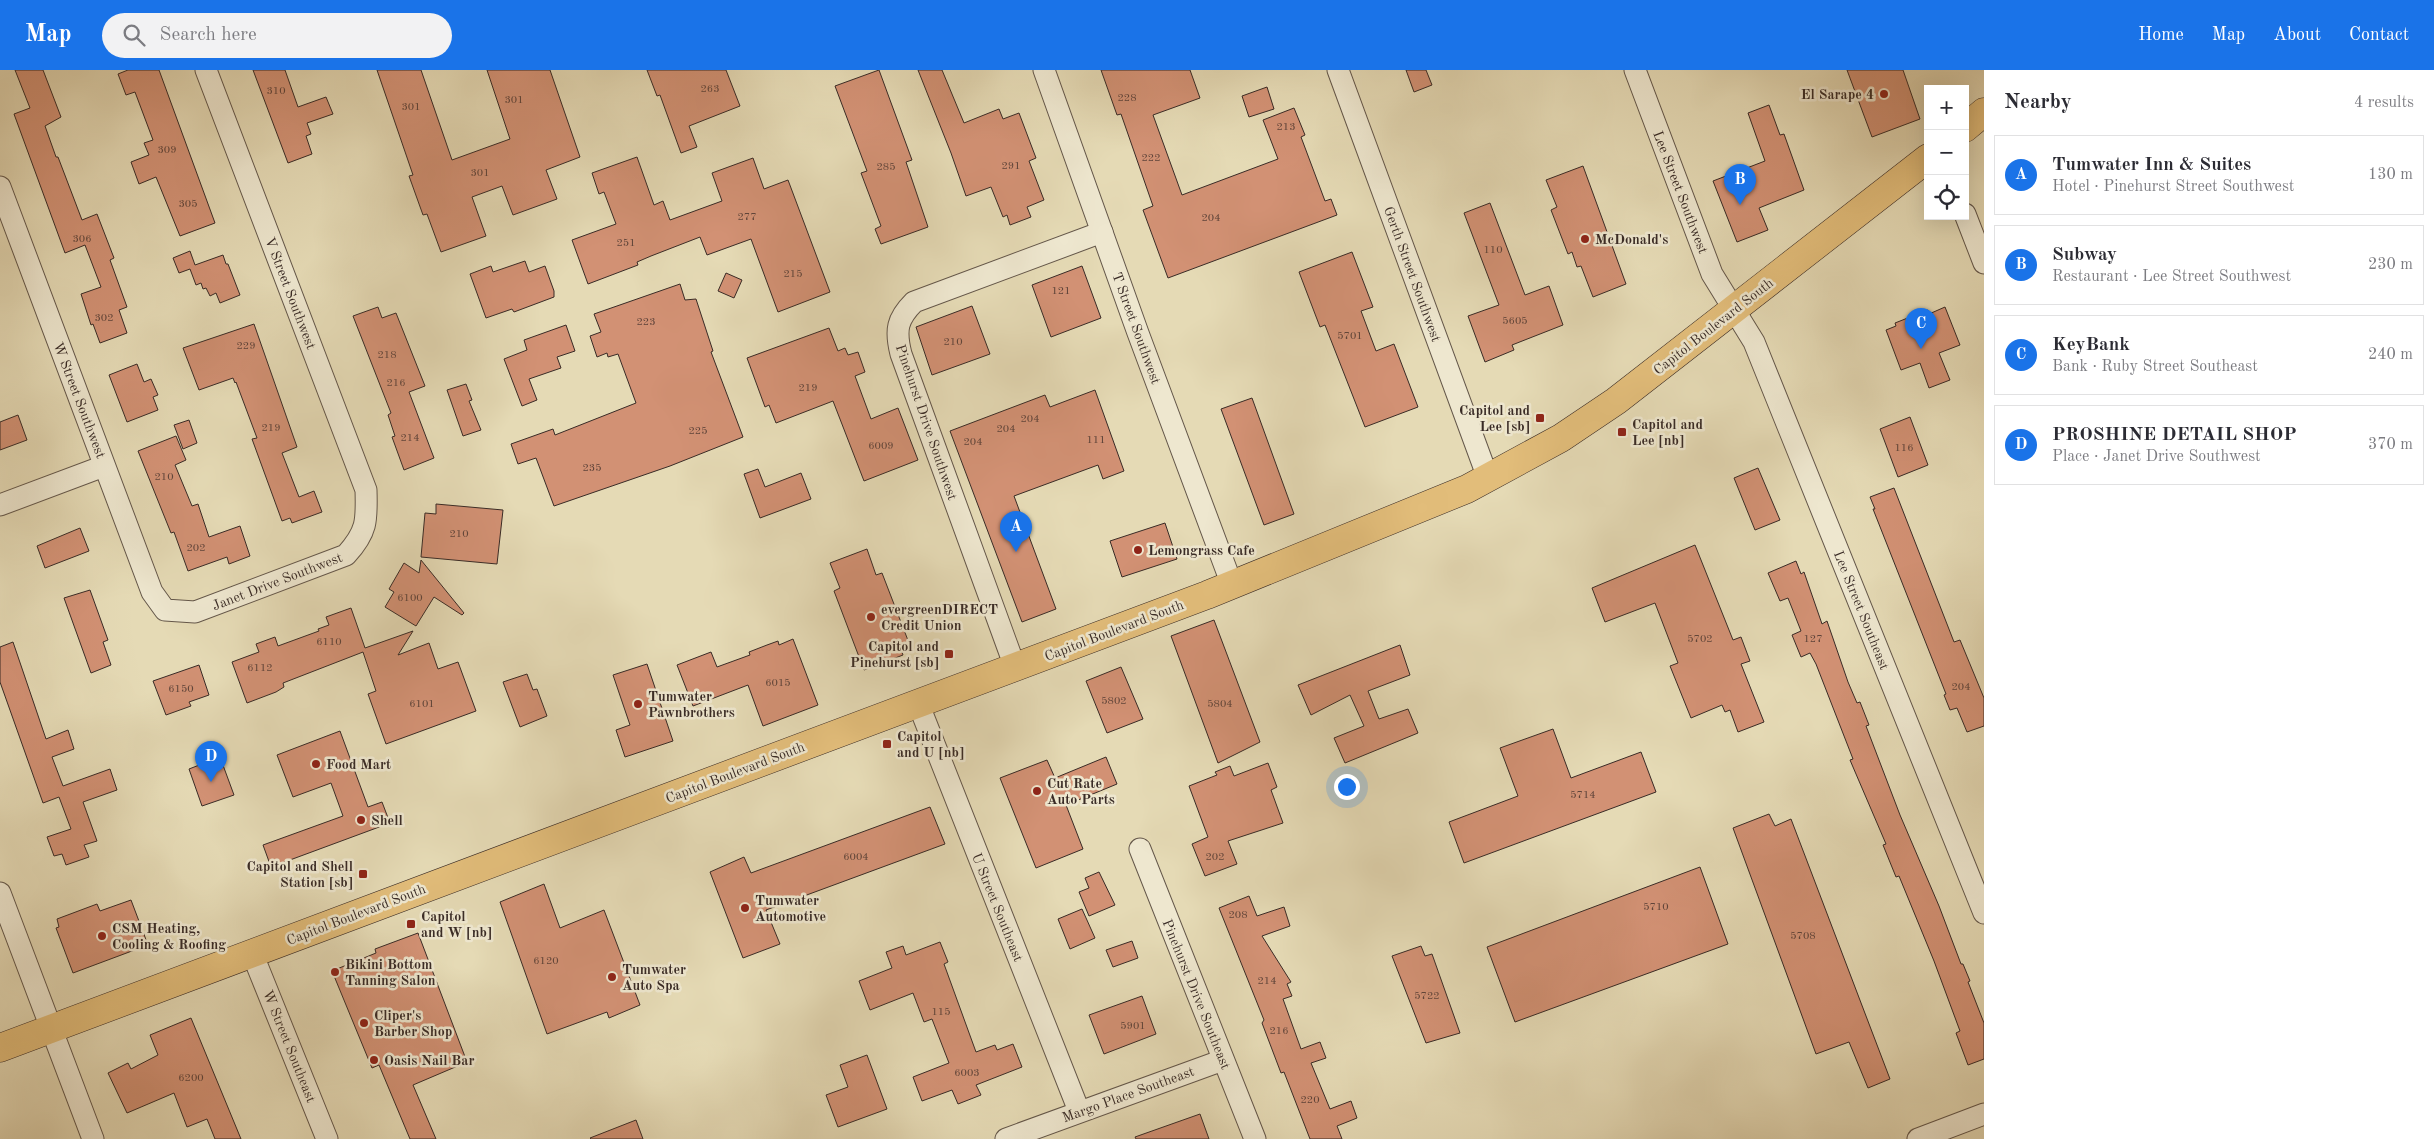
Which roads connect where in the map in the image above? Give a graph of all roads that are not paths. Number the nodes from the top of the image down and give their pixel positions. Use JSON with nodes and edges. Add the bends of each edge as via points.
{"nodes":[{"id":1,"x":206,"y":70,"type":"edge"},
{"id":2,"x":1044,"y":70,"type":"edge"},
{"id":3,"x":1338,"y":70,"type":"edge"},
{"id":4,"x":1635,"y":70,"type":"edge"},
{"id":5,"x":1984,"y":112,"type":"edge"},
{"id":6,"x":1969,"y":125,"type":"edge"},
{"id":7,"x":1924,"y":161,"type":"edge"},
{"id":8,"x":0,"y":187,"type":"edge"},
{"id":9,"x":1967,"y":220,"type":"edge"},
{"id":10,"x":1102,"y":232,"type":"junction"},
{"id":11,"x":1984,"y":263,"type":"edge"},
{"id":12,"x":1736,"y":310,"type":"junction"},
{"id":13,"x":104,"y":466,"type":"junction"},
{"id":14,"x":1478,"y":483,"type":"junction"},
{"id":15,"x":0,"y":505,"type":"edge"},
{"id":16,"x":367,"y":517,"type":"joint"},
{"id":17,"x":1232,"y":585,"type":"junction"},
{"id":18,"x":165,"y":610,"type":"joint"},
{"id":19,"x":1016,"y":667,"type":"junction"},
{"id":20,"x":918,"y":703,"type":"junction"},
{"id":21,"x":1140,"y":849,"type":"dead end"},
{"id":22,"x":0,"y":893,"type":"edge"},
{"id":23,"x":1984,"y":913,"type":"edge"},
{"id":24,"x":252,"y":953,"type":"junction"},
{"id":25,"x":52,"y":1029,"type":"junction"},
{"id":26,"x":0,"y":1048,"type":"edge"},
{"id":27,"x":1223,"y":1060,"type":"junction"},
{"id":28,"x":1079,"y":1111,"type":"junction"},
{"id":29,"x":1984,"y":1114,"type":"edge"},
{"id":30,"x":93,"y":1139,"type":"edge"},
{"id":31,"x":327,"y":1139,"type":"edge"},
{"id":32,"x":1006,"y":1139,"type":"edge"},
{"id":33,"x":1254,"y":1139,"type":"edge"},
{"id":34,"x":1918,"y":1139,"type":"edge"}],
"edges":[{"from":1,"to":16,"type":"street","name":"V Street Southwest","via":[[366,490]]},
{"from":2,"to":10,"type":"street","name":"T Street Southwest"},
{"from":3,"to":14,"type":"street","name":"Gerth Street Southwest"},
{"from":4,"to":12,"type":"street","name":"Lee Street Southwest","via":[[1712,274]]},
{"from":5,"to":6,"type":"main road"},
{"from":7,"to":12,"type":"main road","name":"Capitol Boulevard South"},
{"from":8,"to":13,"type":"street","name":"W Street Southwest"},
{"from":9,"to":11,"type":"street"},
{"from":10,"to":17,"type":"street","name":"T Street Southwest"},
{"from":10,"to":19,"type":"street","name":"Pinehurst Drive Southwest","via":[[914,302],[902,314],[897,336]]},
{"from":12,"to":14,"type":"main road","name":"Capitol Boulevard South","via":[[1616,401],[1561,438]]},
{"from":12,"to":23,"type":"street","name":"Lee Street Southeast","via":[[1754,342]]},
{"from":13,"to":15,"type":"street"},
{"from":13,"to":18,"type":"street","name":"W Street Southwest","via":[[152,592]]},
{"from":14,"to":17,"type":"main road","name":"Capitol Boulevard South"},
{"from":16,"to":18,"type":"street","name":"Janet Drive Southwest","via":[[360,540],[346,555],[195,612]]},
{"from":17,"to":19,"type":"main road","name":"Capitol Boulevard South"},
{"from":19,"to":20,"type":"main road","name":"Capitol Boulevard South"},
{"from":20,"to":24,"type":"main road","name":"Capitol Boulevard South"},
{"from":20,"to":28,"type":"street","name":"U Street Southeast"},
{"from":21,"to":27,"type":"street","name":"Pinehurst Drive Southeast"},
{"from":22,"to":25,"type":"street"},
{"from":24,"to":25,"type":"main road","name":"Capitol Boulevard South"},
{"from":24,"to":31,"type":"street","name":"W Street Southeast"},
{"from":25,"to":26,"type":"main road","name":"Capitol Boulevard South"},
{"from":25,"to":30,"type":"street"},
{"from":27,"to":28,"type":"street","name":"Margo Place Southeast"},
{"from":27,"to":33,"type":"street","name":"Pinehurst Drive Southeast"},
{"from":28,"to":32,"type":"street","name":"Margo Place Southeast"},
{"from":29,"to":34,"type":"street"}]}
